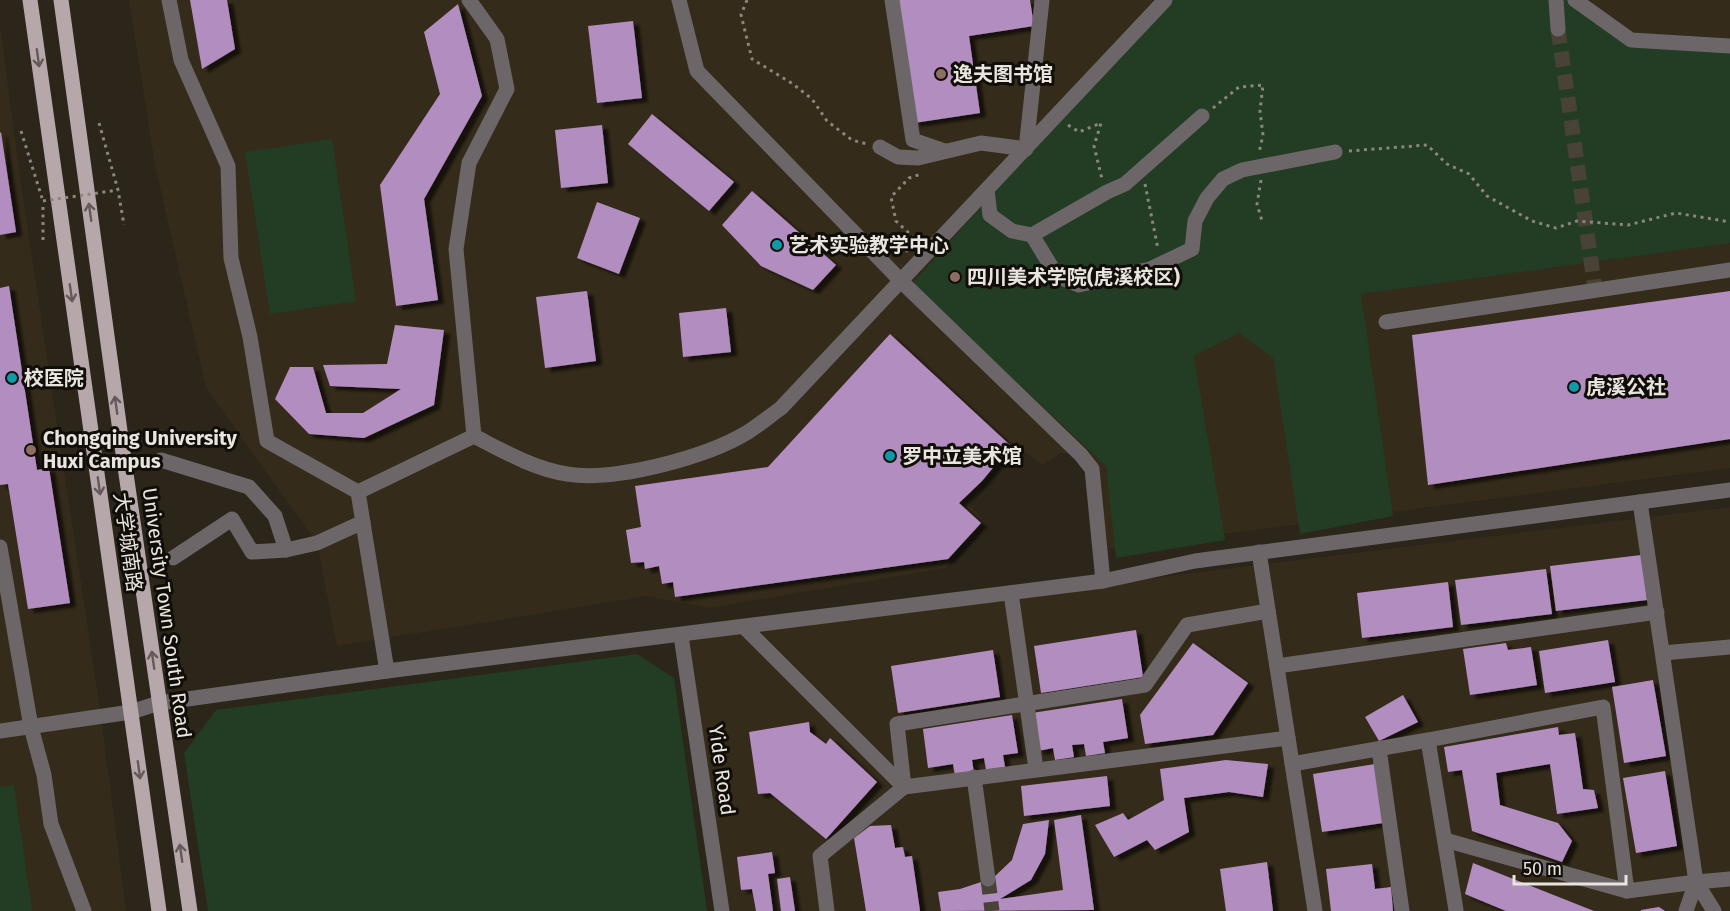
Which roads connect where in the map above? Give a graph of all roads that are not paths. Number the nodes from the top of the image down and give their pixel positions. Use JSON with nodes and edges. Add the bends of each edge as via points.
{"nodes":[{"id":1,"x":30,"y":0,"type":"edge"},
{"id":2,"x":61,"y":0,"type":"edge"},
{"id":3,"x":169,"y":0,"type":"edge"},
{"id":4,"x":469,"y":0,"type":"edge"},
{"id":5,"x":679,"y":0,"type":"edge"},
{"id":6,"x":892,"y":0,"type":"edge"},
{"id":7,"x":1042,"y":0,"type":"edge"},
{"id":8,"x":1165,"y":0,"type":"edge"},
{"id":9,"x":1556,"y":0,"type":"edge"},
{"id":10,"x":1575,"y":0,"type":"edge"},
{"id":11,"x":1558,"y":29,"type":"tunnel mouth"},
{"id":12,"x":1730,"y":46,"type":"edge"},
{"id":13,"x":1202,"y":116,"type":"road end"},
{"id":14,"x":880,"y":147,"type":"road end"},
{"id":15,"x":1026,"y":149,"type":"junction"},
{"id":16,"x":945,"y":152,"type":"junction"},
{"id":17,"x":1335,"y":152,"type":"road end"},
{"id":18,"x":987,"y":189,"type":"junction"},
{"id":19,"x":1032,"y":235,"type":"junction"},
{"id":20,"x":1730,"y":270,"type":"edge"},
{"id":21,"x":905,"y":278,"type":"junction"},
{"id":22,"x":1386,"y":322,"type":"dead end"},
{"id":23,"x":474,"y":436,"type":"junction"},
{"id":24,"x":161,"y":460,"type":"dead end"},
{"id":25,"x":1730,"y":490,"type":"edge"},
{"id":26,"x":358,"y":492,"type":"junction"},
{"id":27,"x":1640,"y":502,"type":"junction"},
{"id":28,"x":363,"y":522,"type":"junction"},
{"id":29,"x":0,"y":547,"type":"edge"},
{"id":30,"x":286,"y":550,"type":"junction"},
{"id":31,"x":1259,"y":552,"type":"junction"},
{"id":32,"x":173,"y":558,"type":"dead end"},
{"id":33,"x":1103,"y":581,"type":"junction"},
{"id":34,"x":1011,"y":593,"type":"junction"},
{"id":35,"x":1268,"y":611,"type":"junction"},
{"id":36,"x":1657,"y":612,"type":"junction"},
{"id":37,"x":744,"y":627,"type":"junction"},
{"id":38,"x":681,"y":636,"type":"junction"},
{"id":39,"x":1730,"y":647,"type":"edge"},
{"id":40,"x":1663,"y":654,"type":"junction"},
{"id":41,"x":1276,"y":666,"type":"junction"},
{"id":42,"x":387,"y":671,"type":"junction"},
{"id":43,"x":159,"y":703,"type":"junction"},
{"id":44,"x":1026,"y":705,"type":"junction"},
{"id":45,"x":131,"y":712,"type":"junction"},
{"id":46,"x":31,"y":727,"type":"junction"},
{"id":47,"x":0,"y":731,"type":"edge"},
{"id":48,"x":1288,"y":738,"type":"junction"},
{"id":49,"x":1428,"y":740,"type":"junction"},
{"id":50,"x":1379,"y":749,"type":"junction"},
{"id":51,"x":1292,"y":764,"type":"junction"},
{"id":52,"x":1036,"y":769,"type":"junction"},
{"id":53,"x":974,"y":777,"type":"junction"},
{"id":54,"x":904,"y":787,"type":"junction"},
{"id":55,"x":1445,"y":840,"type":"junction"},
{"id":56,"x":988,"y":879,"type":"tunnel mouth"},
{"id":57,"x":1730,"y":879,"type":"edge"},
{"id":58,"x":1696,"y":882,"type":"junction"},
{"id":59,"x":1626,"y":891,"type":"junction"},
{"id":60,"x":84,"y":911,"type":"edge"},
{"id":61,"x":159,"y":911,"type":"edge"},
{"id":62,"x":190,"y":911,"type":"edge"},
{"id":63,"x":722,"y":911,"type":"edge"},
{"id":64,"x":827,"y":911,"type":"edge"},
{"id":65,"x":1315,"y":911,"type":"edge"},
{"id":66,"x":1402,"y":911,"type":"edge"},
{"id":67,"x":1456,"y":911,"type":"edge"},
{"id":68,"x":1686,"y":911,"type":"edge"},
{"id":69,"x":1714,"y":911,"type":"edge"}],
"edges":[{"from":1,"to":45,"type":"main road","name":"大学城南路","one_way":true},
{"from":43,"to":2,"type":"main road","name":"University Town South Road","one_way":true},
{"from":3,"to":26,"type":"street","via":[[181,60],[228,166],[231,258],[250,337],[267,441]]},
{"from":4,"to":23,"type":"street","via":[[497,39],[507,88],[469,163],[456,249]]},
{"from":5,"to":21,"type":"street","via":[[697,71]]},
{"from":6,"to":16,"type":"street","via":[[913,140]]},
{"from":7,"to":15,"type":"street"},
{"from":8,"to":15,"type":"street"},
{"from":9,"to":11,"type":"street"},
{"from":10,"to":12,"type":"street","via":[[1630,40]]},
{"from":13,"to":19,"type":"street","via":[[1125,184]]},
{"from":14,"to":16,"type":"street","via":[[898,157],[918,158]]},
{"from":15,"to":16,"type":"street","via":[[981,143]]},
{"from":15,"to":18,"type":"street"},
{"from":17,"to":19,"type":"street","via":[[1242,170],[1223,179],[1195,221],[1192,249],[1150,269],[1079,285],[1056,276]]},
{"from":18,"to":19,"type":"street","via":[[990,215],[1012,231]]},
{"from":18,"to":21,"type":"street"},
{"from":20,"to":22,"type":"street"},
{"from":21,"to":23,"type":"street","via":[[781,408],[747,433],[709,450],[604,475],[567,474],[522,460]]},
{"from":21,"to":33,"type":"street","via":[[1092,469]]},
{"from":23,"to":26,"type":"street"},
{"from":24,"to":30,"type":"street","via":[[249,487],[275,516]]},
{"from":25,"to":27,"type":"street"},
{"from":26,"to":28,"type":"street"},
{"from":27,"to":31,"type":"street"},
{"from":27,"to":36,"type":"street"},
{"from":28,"to":30,"type":"street","via":[[318,543]]},
{"from":28,"to":42,"type":"street"},
{"from":29,"to":46,"type":"street"},
{"from":30,"to":32,"type":"street","via":[[252,552],[232,519]]},
{"from":31,"to":33,"type":"street"},
{"from":31,"to":35,"type":"street"},
{"from":33,"to":34,"type":"street"},
{"from":34,"to":37,"type":"street"},
{"from":34,"to":44,"type":"street"},
{"from":35,"to":41,"type":"street"},
{"from":35,"to":44,"type":"street","via":[[1187,625],[1145,685]]},
{"from":36,"to":40,"type":"street"},
{"from":36,"to":41,"type":"street"},
{"from":37,"to":38,"type":"street"},
{"from":37,"to":54,"type":"street"},
{"from":38,"to":42,"type":"street"},
{"from":38,"to":63,"type":"street","name":"Yide Road"},
{"from":39,"to":40,"type":"street"},
{"from":40,"to":58,"type":"street"},
{"from":41,"to":48,"type":"street"},
{"from":42,"to":43,"type":"street"},
{"from":43,"to":45,"type":"street"},
{"from":62,"to":43,"type":"main road","name":"University Town South Road","one_way":true},
{"from":44,"to":52,"type":"street"},
{"from":44,"to":54,"type":"street","via":[[897,724]]},
{"from":45,"to":46,"type":"street"},
{"from":45,"to":61,"type":"main road","name":"大学城南路","one_way":true},
{"from":46,"to":47,"type":"street"},
{"from":46,"to":60,"type":"street","via":[[51,824]]},
{"from":48,"to":51,"type":"street"},
{"from":48,"to":52,"type":"street"},
{"from":49,"to":50,"type":"street"},
{"from":49,"to":55,"type":"street"},
{"from":49,"to":59,"type":"street","via":[[1603,707]]},
{"from":50,"to":51,"type":"street"},
{"from":50,"to":66,"type":"street"},
{"from":51,"to":65,"type":"street"},
{"from":52,"to":53,"type":"street"},
{"from":53,"to":54,"type":"street"},
{"from":53,"to":56,"type":"street"},
{"from":54,"to":64,"type":"street","via":[[820,856]]},
{"from":55,"to":59,"type":"street"},
{"from":55,"to":67,"type":"street"},
{"from":57,"to":58,"type":"street"},
{"from":58,"to":59,"type":"street"},
{"from":58,"to":68,"type":"street"},
{"from":58,"to":69,"type":"street"}]}
